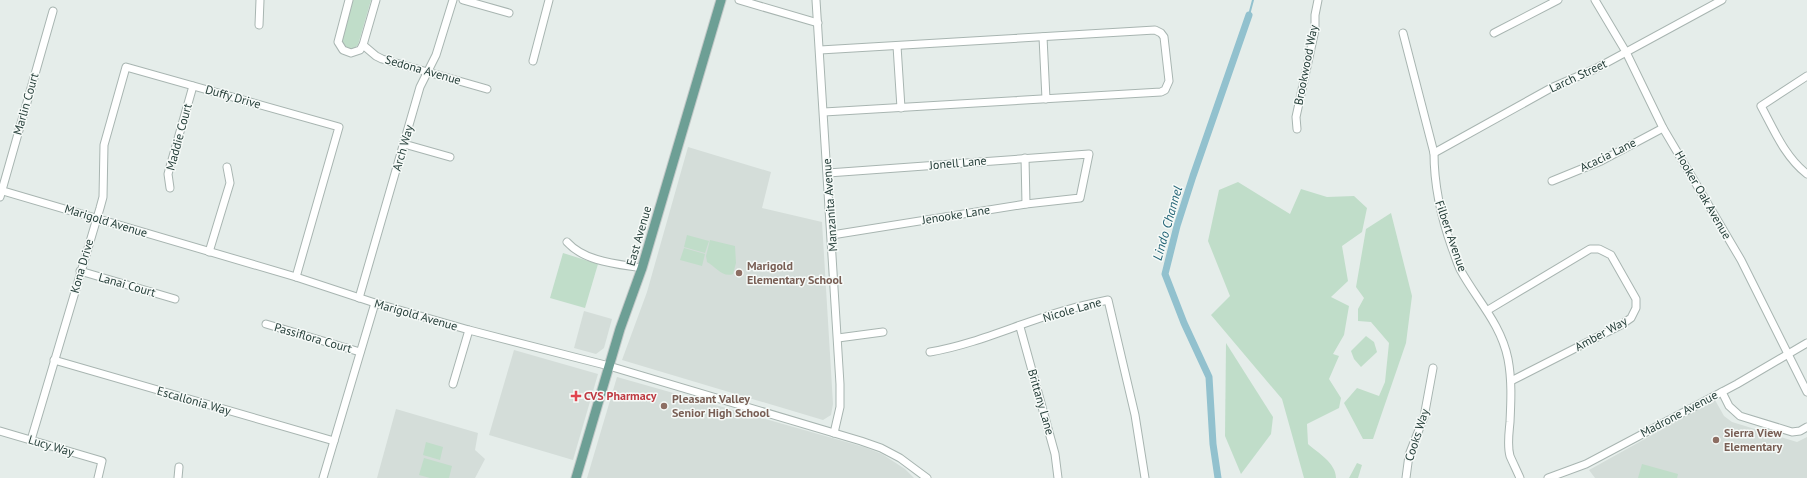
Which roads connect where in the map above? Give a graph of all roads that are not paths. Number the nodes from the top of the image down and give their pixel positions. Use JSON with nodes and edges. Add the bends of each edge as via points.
{"nodes":[{"id":1,"x":260,"y":0,"type":"edge"},
{"id":2,"x":349,"y":0,"type":"edge"},
{"id":3,"x":376,"y":0,"type":"edge"},
{"id":4,"x":453,"y":0,"type":"edge"},
{"id":5,"x":462,"y":0,"type":"edge"},
{"id":6,"x":549,"y":0,"type":"edge"},
{"id":7,"x":721,"y":0,"type":"edge"},
{"id":8,"x":739,"y":0,"type":"edge"},
{"id":9,"x":816,"y":0,"type":"edge"},
{"id":10,"x":1318,"y":0,"type":"edge"},
{"id":11,"x":1558,"y":0,"type":"edge"},
{"id":12,"x":1595,"y":0,"type":"edge"},
{"id":13,"x":1722,"y":0,"type":"edge"},
{"id":14,"x":1709,"y":3,"type":"edge"},
{"id":15,"x":53,"y":11,"type":"dead end"},
{"id":16,"x":509,"y":13,"type":"dead end"},
{"id":17,"x":818,"y":23,"type":"junction"},
{"id":18,"x":259,"y":25,"type":"dead end"},
{"id":19,"x":1403,"y":32,"type":"dead end"},
{"id":20,"x":1494,"y":33,"type":"dead end"},
{"id":21,"x":1043,"y":37,"type":"junction"},
{"id":22,"x":363,"y":45,"type":"junction"},
{"id":23,"x":897,"y":46,"type":"junction"},
{"id":24,"x":820,"y":50,"type":"junction"},
{"id":25,"x":1626,"y":52,"type":"junction"},
{"id":26,"x":533,"y":61,"type":"dead end"},
{"id":27,"x":126,"y":67,"type":"joint"},
{"id":28,"x":426,"y":72,"type":"junction"},
{"id":29,"x":1807,"y":76,"type":"edge"},
{"id":30,"x":193,"y":86,"type":"junction"},
{"id":31,"x":487,"y":89,"type":"dead end"},
{"id":32,"x":1046,"y":99,"type":"junction"},
{"id":33,"x":901,"y":108,"type":"junction"},
{"id":34,"x":824,"y":112,"type":"junction"},
{"id":35,"x":1663,"y":128,"type":"junction"},
{"id":36,"x":1297,"y":129,"type":"dead end"},
{"id":37,"x":404,"y":144,"type":"junction"},
{"id":38,"x":1434,"y":153,"type":"junction"},
{"id":39,"x":450,"y":157,"type":"dead end"},
{"id":40,"x":1026,"y":158,"type":"junction"},
{"id":41,"x":227,"y":167,"type":"dead end"},
{"id":42,"x":828,"y":174,"type":"junction"},
{"id":43,"x":1807,"y":174,"type":"edge"},
{"id":44,"x":1552,"y":180,"type":"dead end"},
{"id":45,"x":170,"y":188,"type":"dead end"},
{"id":46,"x":1,"y":192,"type":"edge"},
{"id":47,"x":1080,"y":198,"type":"joint"},
{"id":48,"x":1026,"y":204,"type":"junction"},
{"id":49,"x":97,"y":218,"type":"junction"},
{"id":50,"x":832,"y":235,"type":"junction"},
{"id":51,"x":567,"y":242,"type":"dead end"},
{"id":52,"x":209,"y":252,"type":"junction"},
{"id":53,"x":642,"y":268,"type":"junction"},
{"id":54,"x":80,"y":271,"type":"junction"},
{"id":55,"x":296,"y":277,"type":"junction"},
{"id":56,"x":359,"y":298,"type":"junction"},
{"id":57,"x":175,"y":299,"type":"dead end"},
{"id":58,"x":375,"y":303,"type":"junction"},
{"id":59,"x":1488,"y":310,"type":"junction"},
{"id":60,"x":266,"y":324,"type":"dead end"},
{"id":61,"x":1020,"y":327,"type":"junction"},
{"id":62,"x":469,"y":330,"type":"junction"},
{"id":63,"x":883,"y":332,"type":"dead end"},
{"id":64,"x":838,"y":338,"type":"junction"},
{"id":65,"x":1807,"y":343,"type":"edge"},
{"id":66,"x":360,"y":352,"type":"junction"},
{"id":67,"x":930,"y":352,"type":"dead end"},
{"id":68,"x":1789,"y":353,"type":"junction"},
{"id":69,"x":54,"y":360,"type":"junction"},
{"id":70,"x":609,"y":366,"type":"junction"},
{"id":71,"x":1433,"y":368,"type":"dead end"},
{"id":72,"x":1511,"y":381,"type":"junction"},
{"id":73,"x":453,"y":384,"type":"dead end"},
{"id":74,"x":1722,"y":392,"type":"junction"},
{"id":75,"x":1807,"y":392,"type":"edge"},
{"id":76,"x":1807,"y":426,"type":"edge"},
{"id":77,"x":0,"y":431,"type":"edge"},
{"id":78,"x":834,"y":433,"type":"junction"},
{"id":79,"x":31,"y":440,"type":"junction"},
{"id":80,"x":334,"y":441,"type":"junction"},
{"id":81,"x":179,"y":467,"type":"dead end"},
{"id":82,"x":922,"y":476,"type":"edge"},
{"id":83,"x":1556,"y":476,"type":"edge"},
{"id":84,"x":98,"y":478,"type":"edge"},
{"id":85,"x":178,"y":478,"type":"edge"},
{"id":86,"x":323,"y":478,"type":"edge"},
{"id":87,"x":576,"y":478,"type":"edge"},
{"id":88,"x":927,"y":478,"type":"edge"},
{"id":89,"x":1058,"y":478,"type":"edge"},
{"id":90,"x":1145,"y":478,"type":"edge"},
{"id":91,"x":1406,"y":478,"type":"edge"},
{"id":92,"x":1520,"y":478,"type":"edge"},
{"id":93,"x":1548,"y":478,"type":"edge"}],
"edges":[{"from":1,"to":18,"type":"street"},
{"from":2,"to":22,"type":"street","via":[[338,42],[343,50],[351,53],[360,50]]},
{"from":3,"to":22,"type":"street"},
{"from":4,"to":28,"type":"street","name":"Arch Way","via":[[436,55]]},
{"from":5,"to":16,"type":"street"},
{"from":6,"to":26,"type":"street"},
{"from":7,"to":53,"type":"main road","name":"East Avenue"},
{"from":8,"to":17,"type":"street"},
{"from":9,"to":17,"type":"street","name":"Manzanita Avenue"},
{"from":10,"to":36,"type":"street","name":"Brookwood Way","via":[[1315,30],[1296,117]]},
{"from":11,"to":20,"type":"street"},
{"from":12,"to":25,"type":"street","name":"Hooker Oak Avenue"},
{"from":13,"to":14,"type":"street","name":"Larch Street"},
{"from":14,"to":25,"type":"street","name":"Larch Street"},
{"from":15,"to":46,"type":"street","name":"Marlin Court"},
{"from":17,"to":24,"type":"street","name":"Manzanita Avenue"},
{"from":19,"to":38,"type":"street","name":"Filbert Avenue"},
{"from":21,"to":23,"type":"street"},
{"from":21,"to":32,"type":"street"},
{"from":21,"to":32,"type":"street","via":[[1155,30],[1164,37],[1169,81],[1165,90],[1161,92]]},
{"from":22,"to":28,"type":"street","name":"Sedona Avenue","via":[[376,56]]},
{"from":23,"to":24,"type":"street"},
{"from":23,"to":33,"type":"street"},
{"from":24,"to":34,"type":"street","name":"Manzanita Avenue"},
{"from":25,"to":35,"type":"street","name":"Hooker Oak Avenue"},
{"from":25,"to":38,"type":"street","name":"Larch Street","via":[[1551,88]]},
{"from":27,"to":30,"type":"street","name":"Duffy Drive"},
{"from":27,"to":49,"type":"street","name":"Kona Drive","via":[[104,145],[102,197]]},
{"from":28,"to":31,"type":"street","name":"Sedona Avenue"},
{"from":28,"to":37,"type":"street","name":"Arch Way"},
{"from":29,"to":43,"type":"street","via":[[1761,106],[1785,151]]},
{"from":30,"to":45,"type":"street","name":"Maddie Court","via":[[168,174]]},
{"from":30,"to":55,"type":"street","name":"Duffy Drive","via":[[339,127]]},
{"from":32,"to":33,"type":"street"},
{"from":33,"to":34,"type":"street"},
{"from":34,"to":42,"type":"street","name":"Manzanita Avenue"},
{"from":35,"to":44,"type":"street","name":"Acacia Lane","via":[[1601,161]]},
{"from":35,"to":68,"type":"street","name":"Hooker Oak Avenue","via":[[1741,260]]},
{"from":37,"to":39,"type":"street"},
{"from":37,"to":56,"type":"street","name":"Arch Way"},
{"from":38,"to":59,"type":"street","name":"Filbert Avenue","via":[[1437,195],[1450,240],[1460,269]]},
{"from":40,"to":42,"type":"street","name":"Jonell Lane"},
{"from":40,"to":47,"type":"street","name":"Jonell Lane","via":[[1089,154]]},
{"from":40,"to":48,"type":"street"},
{"from":41,"to":52,"type":"street","via":[[230,183]]},
{"from":42,"to":50,"type":"street","name":"Manzanita Avenue"},
{"from":46,"to":49,"type":"street","name":"Marigold Avenue"},
{"from":47,"to":48,"type":"street","name":"Jenooke Lane"},
{"from":48,"to":50,"type":"street","name":"Jenooke Lane"},
{"from":49,"to":52,"type":"street","name":"Marigold Avenue"},
{"from":49,"to":54,"type":"street","name":"Kona Drive"},
{"from":50,"to":64,"type":"street","name":"Manzanita Avenue"},
{"from":51,"to":53,"type":"street","via":[[573,249],[601,260]]},
{"from":52,"to":55,"type":"street","name":"Marigold Avenue"},
{"from":53,"to":70,"type":"main road","name":"East Avenue"},
{"from":54,"to":57,"type":"street","name":"Lanai Court"},
{"from":54,"to":69,"type":"street","name":"Kona Drive"},
{"from":55,"to":56,"type":"street","name":"Marigold Avenue"},
{"from":56,"to":58,"type":"street","name":"Marigold Avenue"},
{"from":58,"to":62,"type":"street","name":"Marigold Avenue"},
{"from":58,"to":66,"type":"street"},
{"from":59,"to":72,"type":"street","name":"Filbert Avenue","via":[[1508,358]]},
{"from":59,"to":72,"type":"street","name":"Amber Way","via":[[1590,250],[1599,249],[1611,254],[1636,299],[1636,308],[1631,318],[1621,325]]},
{"from":60,"to":66,"type":"street","name":"Passiflora Court"},
{"from":61,"to":67,"type":"street","name":"Nicole Lane"},
{"from":61,"to":89,"type":"street","name":"Brittany Lane","via":[[1055,454]]},
{"from":61,"to":90,"type":"street","name":"Nicole Lane","via":[[1065,310],[1108,300],[1136,414]]},
{"from":62,"to":70,"type":"street","name":"Marigold Avenue"},
{"from":62,"to":73,"type":"street"},
{"from":63,"to":64,"type":"street"},
{"from":64,"to":78,"type":"street","name":"Manzanita Avenue","via":[[840,407]]},
{"from":65,"to":68,"type":"street","name":"Madrone Avenue"},
{"from":66,"to":80,"type":"street"},
{"from":68,"to":74,"type":"street","name":"Madrone Avenue"},
{"from":68,"to":75,"type":"street","name":"Hooker Oak Avenue"},
{"from":69,"to":79,"type":"street","name":"Kona Drive"},
{"from":69,"to":80,"type":"street","name":"Escallonia Way"},
{"from":70,"to":78,"type":"street","name":"Marigold Avenue"},
{"from":70,"to":87,"type":"main road","name":"East Avenue"},
{"from":71,"to":91,"type":"street","name":"Cooks Way","via":[[1424,417],[1409,455]]},
{"from":72,"to":92,"type":"street","name":"Filbert Avenue","via":[[1510,455]]},
{"from":74,"to":76,"type":"street","via":[[1729,406],[1740,416],[1792,432],[1800,431]]},
{"from":74,"to":83,"type":"street","name":"Madrone Avenue","via":[[1586,464]]},
{"from":77,"to":79,"type":"street","name":"Lucy Way"},
{"from":78,"to":82,"type":"street","via":[[881,448],[900,458]]},
{"from":79,"to":84,"type":"street","name":"Lucy Way","via":[[102,461]]},
{"from":80,"to":86,"type":"street"},
{"from":81,"to":85,"type":"street"},
{"from":82,"to":88,"type":"street"},
{"from":83,"to":93,"type":"street","name":"Madrone Avenue"}]}
